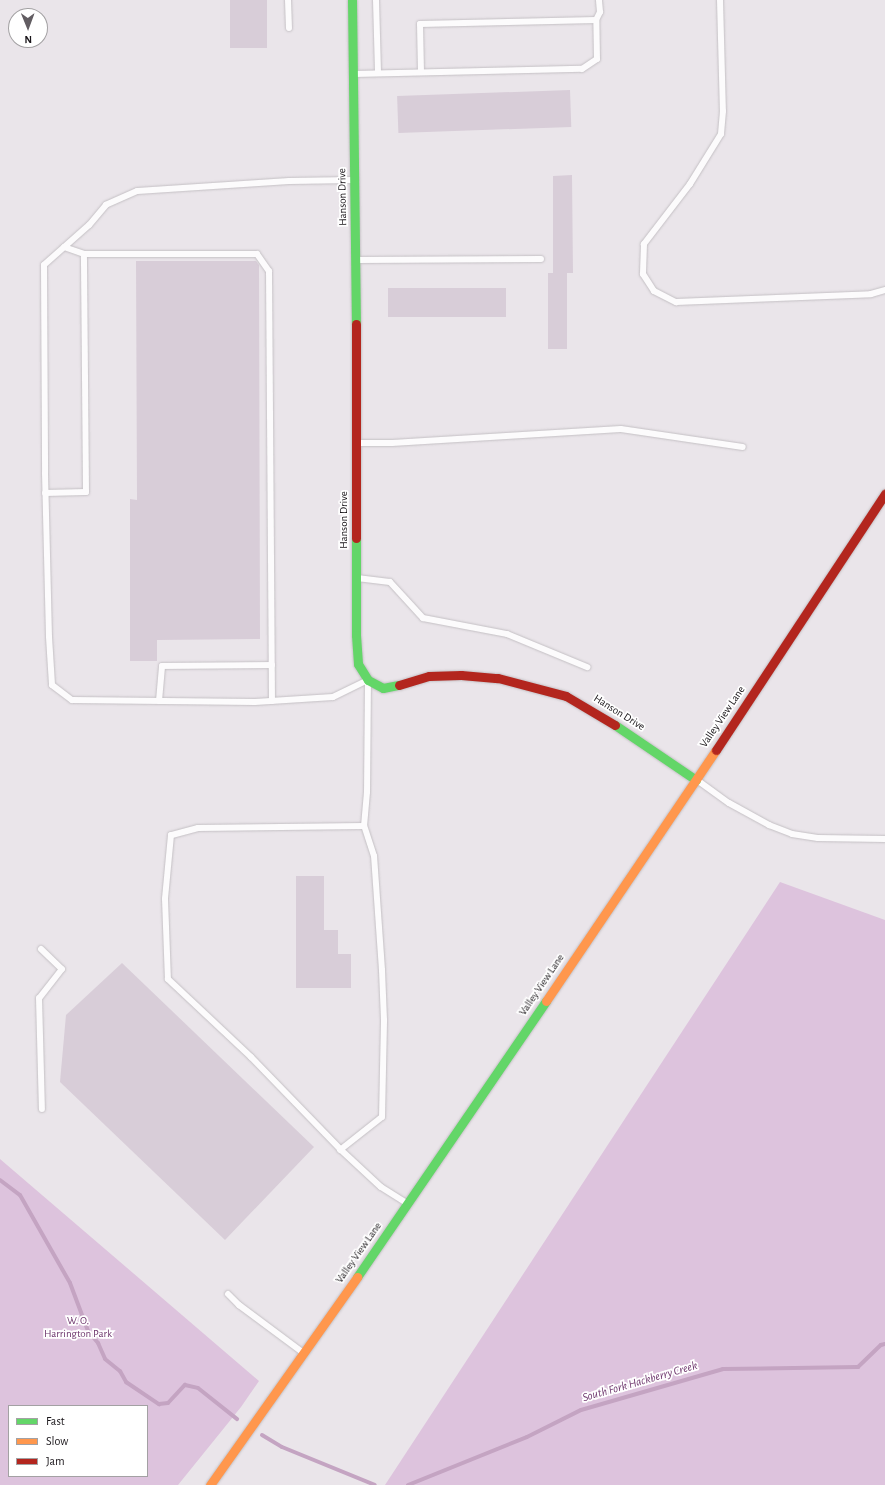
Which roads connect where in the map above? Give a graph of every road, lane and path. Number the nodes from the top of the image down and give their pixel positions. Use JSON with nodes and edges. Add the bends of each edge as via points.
{"nodes":[{"id":1,"x":288,"y":0,"type":"edge"},
{"id":2,"x":352,"y":0,"type":"edge"},
{"id":3,"x":376,"y":0,"type":"edge"},
{"id":4,"x":599,"y":0,"type":"edge"},
{"id":5,"x":720,"y":0,"type":"edge"},
{"id":6,"x":596,"y":20,"type":"junction"},
{"id":7,"x":289,"y":28,"type":"dead end"},
{"id":8,"x":422,"y":72,"type":"junction"},
{"id":9,"x":378,"y":73,"type":"junction"},
{"id":10,"x":353,"y":74,"type":"junction"},
{"id":11,"x":354,"y":180,"type":"junction"},
{"id":12,"x":64,"y":247,"type":"junction"},
{"id":13,"x":84,"y":254,"type":"junction"},
{"id":14,"x":540,"y":259,"type":"dead end"},
{"id":15,"x":355,"y":260,"type":"junction"},
{"id":16,"x":885,"y":290,"type":"edge"},
{"id":17,"x":356,"y":443,"type":"junction"},
{"id":18,"x":743,"y":447,"type":"dead end"},
{"id":19,"x":45,"y":493,"type":"junction"},
{"id":20,"x":885,"y":494,"type":"edge"},
{"id":21,"x":356,"y":578,"type":"junction"},
{"id":22,"x":272,"y":665,"type":"junction"},
{"id":23,"x":587,"y":667,"type":"dead end"},
{"id":24,"x":368,"y":680,"type":"junction"},
{"id":25,"x":159,"y":701,"type":"junction"},
{"id":26,"x":272,"y":701,"type":"junction"},
{"id":27,"x":696,"y":780,"type":"junction"},
{"id":28,"x":364,"y":826,"type":"junction"},
{"id":29,"x":885,"y":839,"type":"edge"},
{"id":30,"x":41,"y":949,"type":"dead end"},
{"id":31,"x":42,"y":1109,"type":"dead end"},
{"id":32,"x":340,"y":1150,"type":"junction"},
{"id":33,"x":408,"y":1204,"type":"junction"},
{"id":34,"x":228,"y":1294,"type":"dead end"},
{"id":35,"x":303,"y":1353,"type":"junction"},
{"id":36,"x":210,"y":1485,"type":"edge"}],
"edges":[{"from":1,"to":7,"type":"lane"},
{"from":2,"to":10,"type":"main road","name":"Hanson Drive"},
{"from":3,"to":9,"type":"lane"},
{"from":4,"to":6,"type":"lane","via":[[600,12]]},
{"from":5,"to":16,"type":"lane","via":[[723,111],[721,134],[690,184],[644,244],[643,274],[654,291],[676,302],[871,294]]},
{"from":6,"to":8,"type":"lane","via":[[597,59],[582,69]]},
{"from":6,"to":8,"type":"lane","via":[[420,24]]},
{"from":8,"to":9,"type":"lane"},
{"from":9,"to":10,"type":"lane"},
{"from":10,"to":11,"type":"main road","name":"Hanson Drive"},
{"from":11,"to":12,"type":"lane","via":[[289,181],[137,191],[106,205]]},
{"from":11,"to":15,"type":"main road","name":"Hanson Drive"},
{"from":12,"to":13,"type":"lane"},
{"from":12,"to":19,"type":"lane","via":[[44,265]]},
{"from":13,"to":19,"type":"lane","via":[[86,492]]},
{"from":13,"to":22,"type":"lane","via":[[257,254],[269,271]]},
{"from":14,"to":15,"type":"lane"},
{"from":15,"to":17,"type":"main road","name":"Hanson Drive"},
{"from":17,"to":18,"type":"lane","via":[[621,429]]},
{"from":17,"to":21,"type":"main road","name":"Hanson Drive"},
{"from":19,"to":25,"type":"lane","via":[[48,637],[52,685],[72,700]]},
{"from":20,"to":27,"type":"main road","name":"Valley View Lane"},
{"from":21,"to":23,"type":"lane","via":[[390,582],[423,618],[507,634]]},
{"from":21,"to":24,"type":"main road","name":"Hanson Drive","via":[[358,664]]},
{"from":22,"to":25,"type":"lane","via":[[162,666]]},
{"from":22,"to":26,"type":"lane"},
{"from":24,"to":26,"type":"lane","via":[[333,697]]},
{"from":24,"to":27,"type":"main road","name":"Hanson Drive","via":[[382,688],[429,676],[461,675],[498,678],[566,696],[629,733]]},
{"from":24,"to":28,"type":"lane","via":[[367,792]]},
{"from":25,"to":26,"type":"lane"},
{"from":27,"to":29,"type":"lane","via":[[749,814],[792,834],[818,838]]},
{"from":27,"to":33,"type":"main road","name":"Valley View Lane"},
{"from":28,"to":32,"type":"lane","via":[[374,856],[382,970],[382,1117]]},
{"from":28,"to":32,"type":"lane","via":[[198,828],[171,835],[165,899],[168,979],[251,1057]]},
{"from":30,"to":31,"type":"lane","via":[[62,969],[39,998]]},
{"from":32,"to":33,"type":"lane","via":[[381,1187]]},
{"from":33,"to":35,"type":"main road","name":"Valley View Lane"},
{"from":34,"to":35,"type":"lane"},
{"from":35,"to":36,"type":"main road","name":"Valley View Lane"}]}
